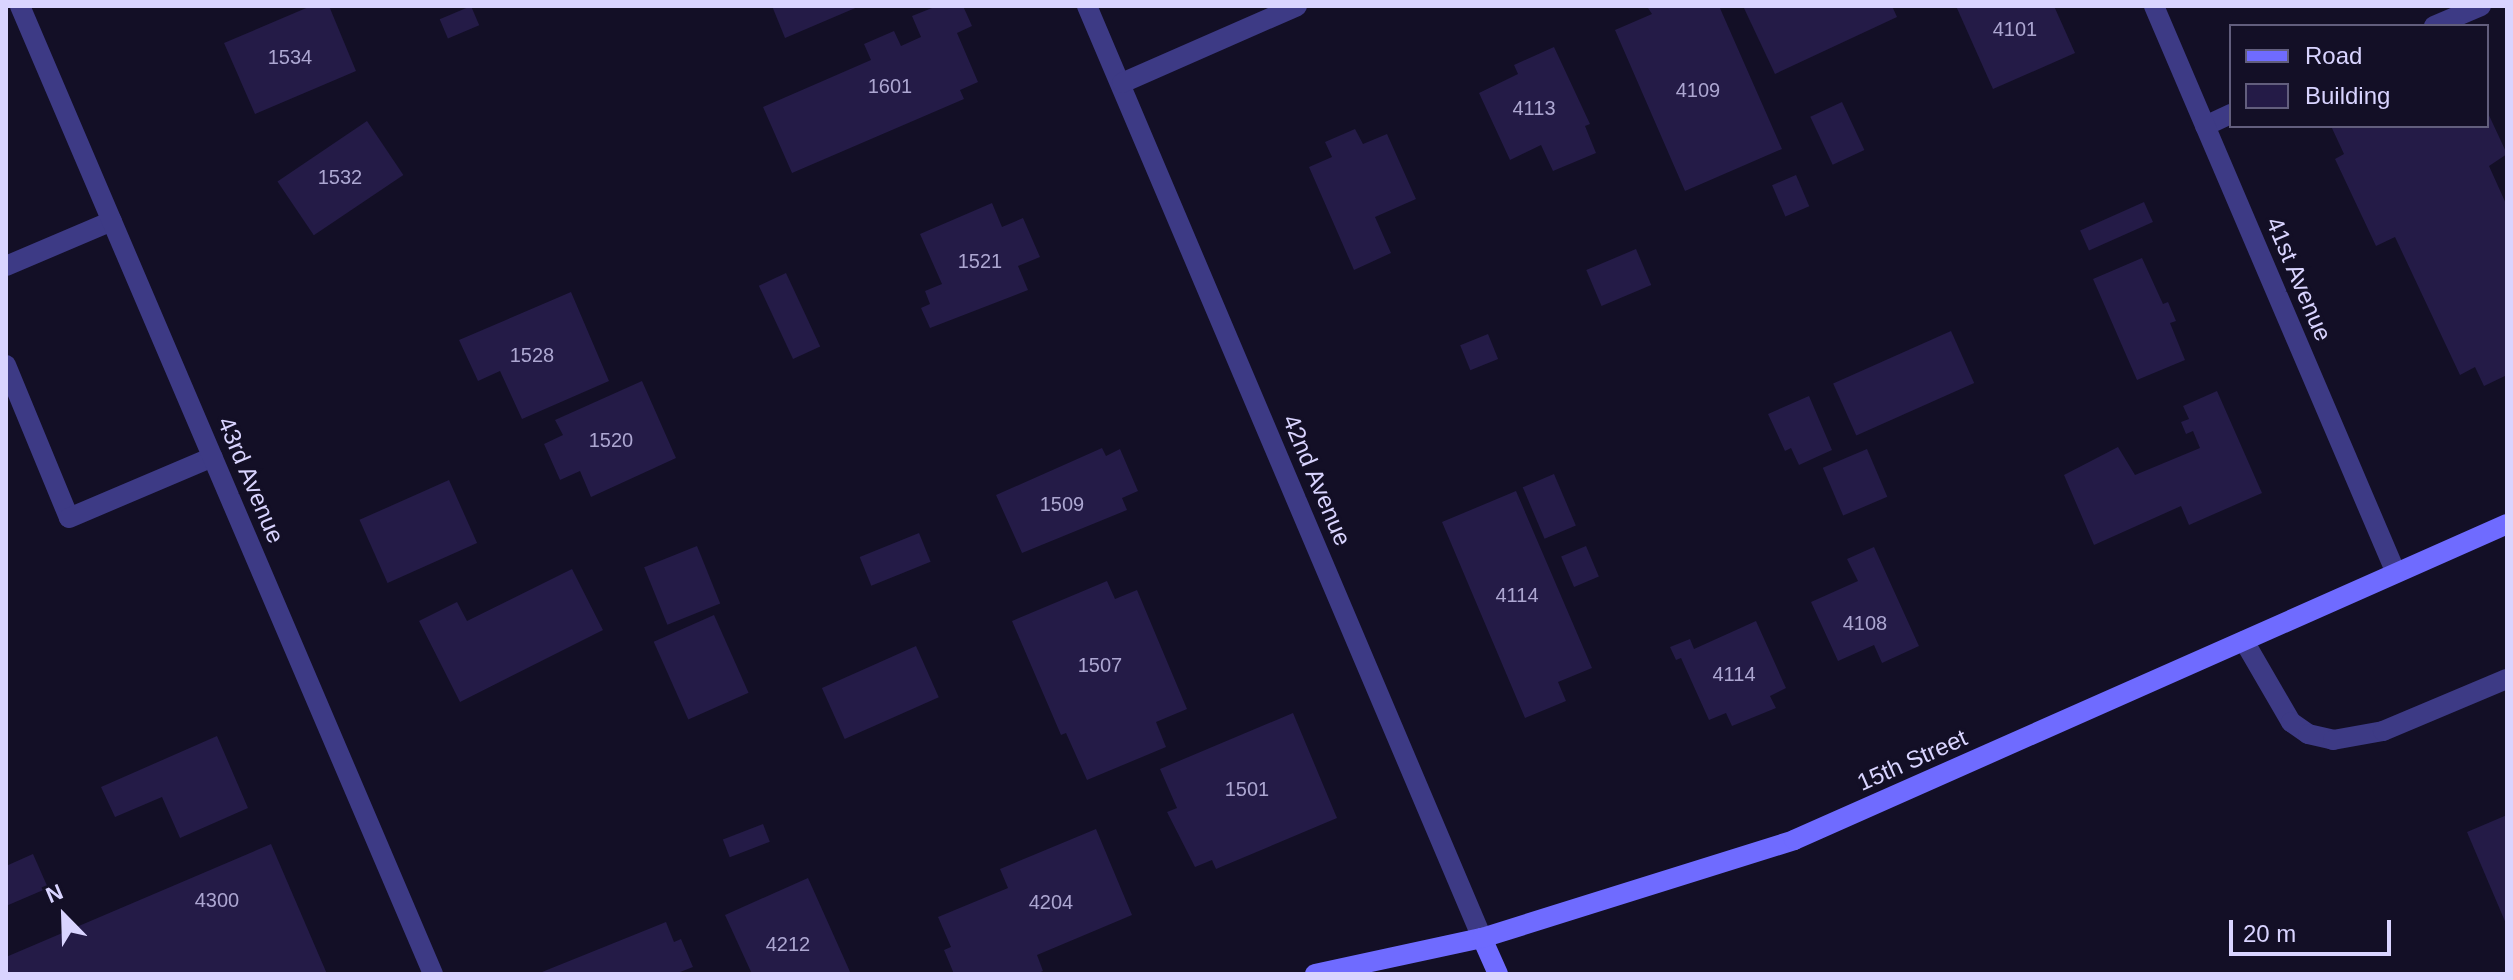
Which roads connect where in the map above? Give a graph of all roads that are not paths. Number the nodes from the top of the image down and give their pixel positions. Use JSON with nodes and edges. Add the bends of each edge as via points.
{"nodes":[{"id":1,"x":20,"y":6,"type":"edge"},
{"id":2,"x":1087,"y":6,"type":"edge"},
{"id":3,"x":1297,"y":6,"type":"edge"},
{"id":4,"x":2154,"y":6,"type":"edge"},
{"id":5,"x":2481,"y":6,"type":"edge"},
{"id":6,"x":2439,"y":24,"type":"edge"},
{"id":7,"x":1122,"y":83,"type":"junction"},
{"id":8,"x":2229,"y":115,"type":"edge"},
{"id":9,"x":2205,"y":126,"type":"junction"},
{"id":10,"x":112,"y":221,"type":"junction"},
{"id":11,"x":6,"y":266,"type":"edge"},
{"id":12,"x":6,"y":365,"type":"edge"},
{"id":13,"x":213,"y":457,"type":"junction"},
{"id":14,"x":2507,"y":524,"type":"edge"},
{"id":15,"x":2396,"y":573,"type":"junction"},
{"id":16,"x":2244,"y":641,"type":"junction"},
{"id":17,"x":2507,"y":679,"type":"edge"},
{"id":18,"x":1482,"y":938,"type":"junction"},
{"id":19,"x":433,"y":974,"type":"edge"},
{"id":20,"x":1315,"y":974,"type":"edge"},
{"id":21,"x":1498,"y":974,"type":"edge"}],
"edges":[{"from":1,"to":10,"type":"street","name":"43rd Avenue"},
{"from":2,"to":7,"type":"street","name":"42nd Avenue"},
{"from":3,"to":7,"type":"street"},
{"from":4,"to":9,"type":"street","name":"41st Avenue"},
{"from":5,"to":6,"type":"street"},
{"from":7,"to":18,"type":"street","name":"42nd Avenue"},
{"from":8,"to":9,"type":"street"},
{"from":9,"to":15,"type":"street","name":"41st Avenue"},
{"from":10,"to":11,"type":"street"},
{"from":10,"to":13,"type":"street","name":"43rd Avenue"},
{"from":12,"to":13,"type":"street","via":[[69,518]]},
{"from":13,"to":19,"type":"street","name":"43rd Avenue"},
{"from":14,"to":15,"type":"main road","name":"15th Street"},
{"from":15,"to":16,"type":"main road","name":"15th Street"},
{"from":16,"to":17,"type":"street","via":[[2291,722],[2308,734],[2333,740],[2383,731]]},
{"from":16,"to":18,"type":"main road","name":"15th Street","via":[[1794,840]]},
{"from":18,"to":20,"type":"main road","name":"15th Street"},
{"from":18,"to":21,"type":"main road","name":"42nd Avenue"}]}
